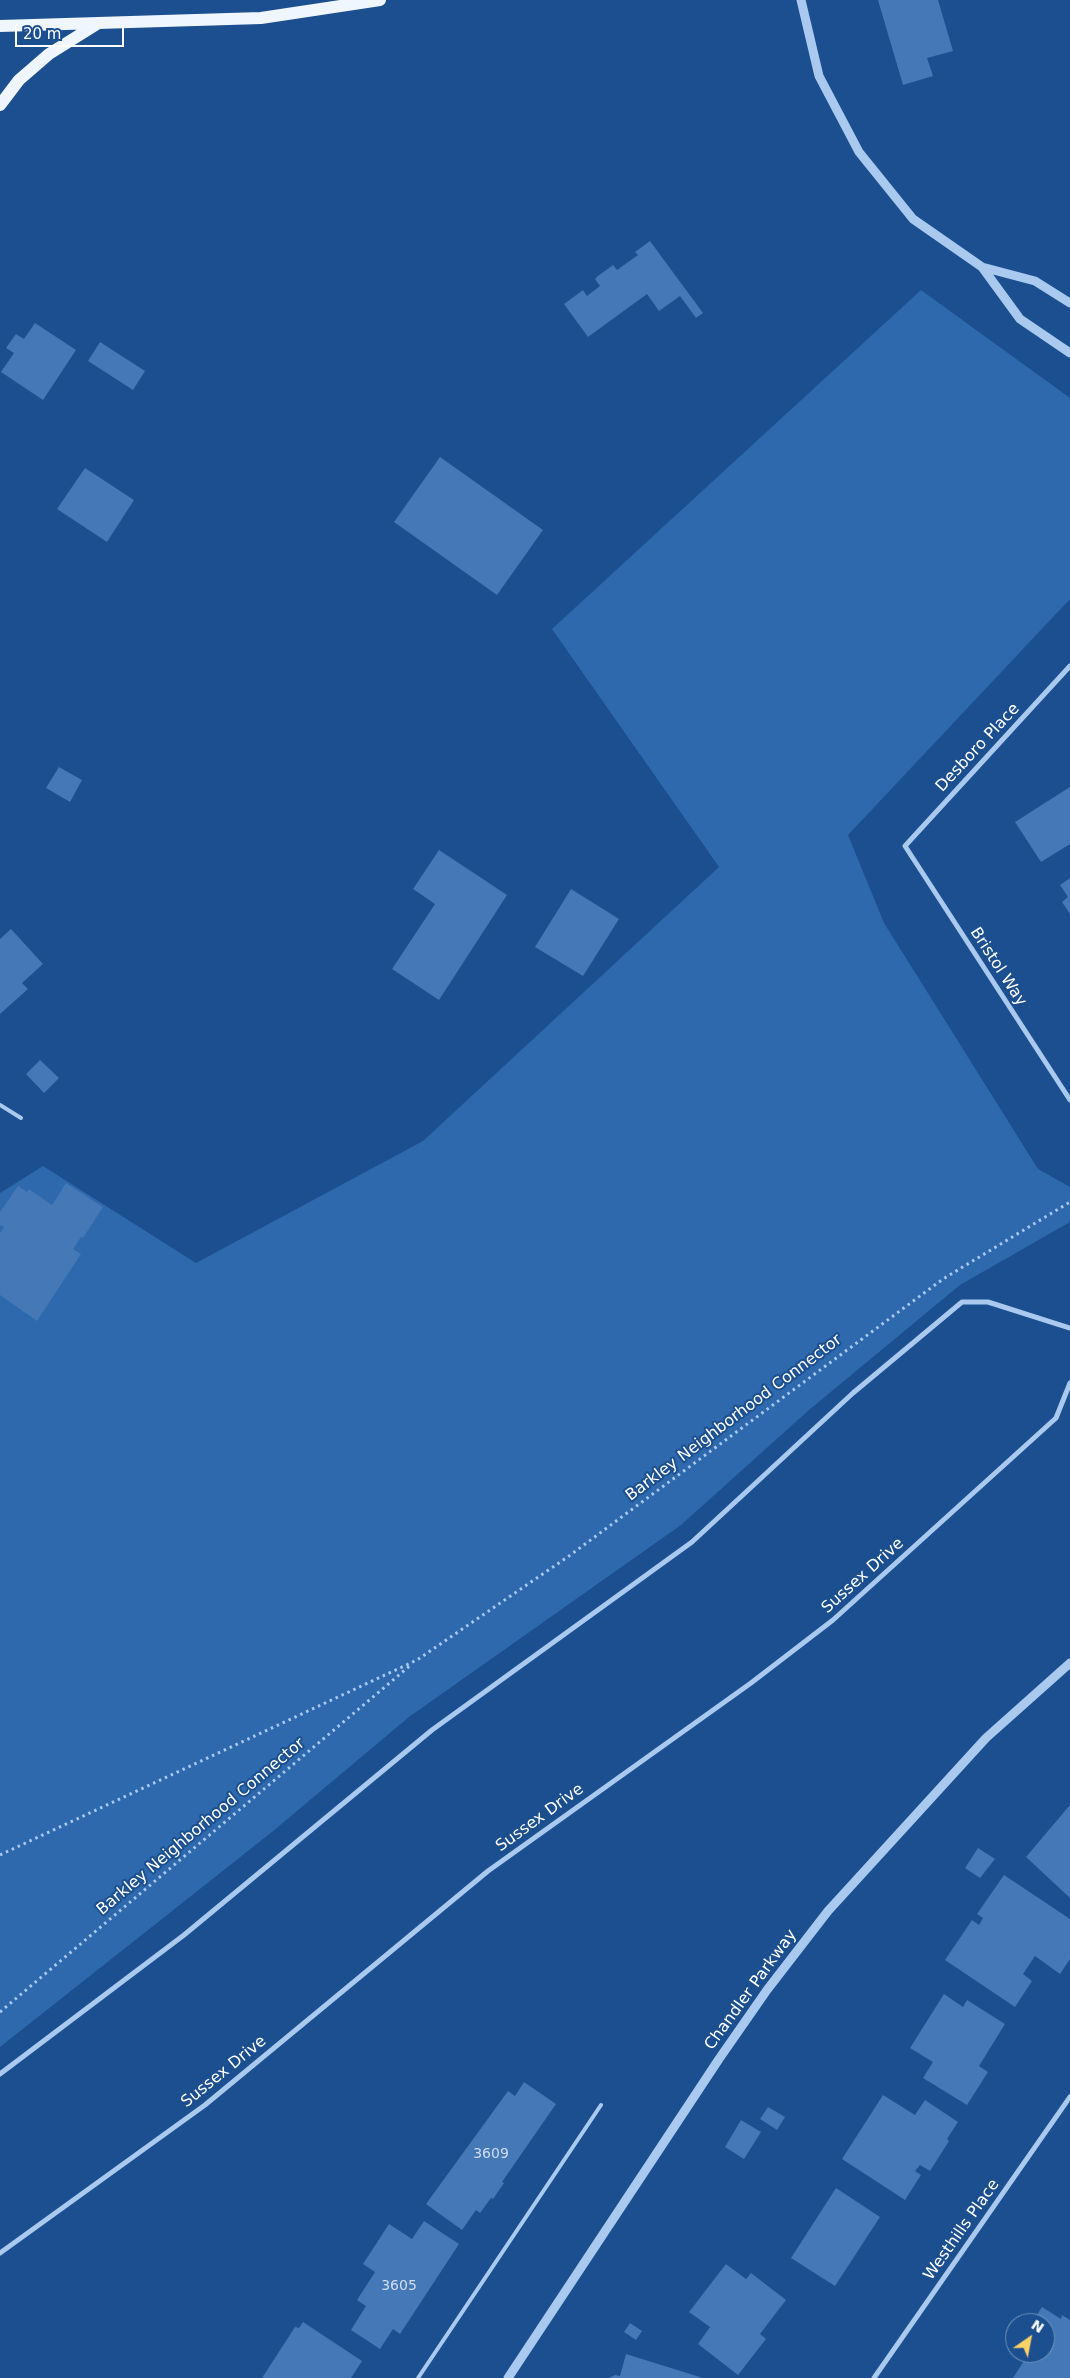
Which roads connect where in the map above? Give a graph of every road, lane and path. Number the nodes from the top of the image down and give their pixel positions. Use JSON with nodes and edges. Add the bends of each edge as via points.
{"nodes":[{"id":1,"x":380,"y":0,"type":"edge"},
{"id":2,"x":801,"y":0,"type":"edge"},
{"id":3,"x":98,"y":24,"type":"junction"},
{"id":4,"x":0,"y":26,"type":"edge"},
{"id":5,"x":0,"y":105,"type":"edge"},
{"id":6,"x":982,"y":267,"type":"junction"},
{"id":7,"x":1070,"y":303,"type":"edge"},
{"id":8,"x":1070,"y":353,"type":"edge"},
{"id":9,"x":1070,"y":666,"type":"edge"},
{"id":10,"x":905,"y":846,"type":"joint"},
{"id":11,"x":1070,"y":1100,"type":"edge"},
{"id":12,"x":0,"y":1105,"type":"edge"},
{"id":13,"x":21,"y":1118,"type":"dead end"},
{"id":14,"x":1070,"y":1202,"type":"edge"},
{"id":15,"x":1070,"y":1328,"type":"edge"},
{"id":16,"x":1070,"y":1383,"type":"edge"},
{"id":17,"x":417,"y":1660,"type":"junction"},
{"id":18,"x":1070,"y":1664,"type":"edge"},
{"id":19,"x":0,"y":1855,"type":"edge"},
{"id":20,"x":0,"y":2012,"type":"edge"},
{"id":21,"x":0,"y":2074,"type":"edge"},
{"id":22,"x":1070,"y":2097,"type":"edge"},
{"id":23,"x":601,"y":2105,"type":"dead end"},
{"id":24,"x":0,"y":2252,"type":"edge"},
{"id":25,"x":418,"y":2378,"type":"edge"},
{"id":26,"x":508,"y":2378,"type":"edge"},
{"id":27,"x":874,"y":2378,"type":"edge"}],
"edges":[{"from":1,"to":3,"type":"main road","via":[[261,18]]},
{"from":2,"to":6,"type":"street","via":[[819,76],[859,152],[913,219]]},
{"from":3,"to":4,"type":"main road"},
{"from":3,"to":5,"type":"main road","via":[[49,54],[19,80]]},
{"from":6,"to":7,"type":"street","via":[[1035,281]]},
{"from":6,"to":8,"type":"street","via":[[1020,319]]},
{"from":9,"to":10,"type":"street","name":"Desboro Place"},
{"from":10,"to":11,"type":"street","name":"Bristol Way"},
{"from":12,"to":13,"type":"lane"},
{"from":14,"to":17,"type":"path","name":"Barkley Neighborhood Connector","via":[[942,1279],[569,1556]]},
{"from":15,"to":21,"type":"street","via":[[988,1302],[962,1302],[853,1393],[692,1542],[432,1730],[184,1935]]},
{"from":16,"to":24,"type":"street","name":"Sussex Drive","via":[[1056,1418],[833,1620],[488,1871],[205,2105]]},
{"from":17,"to":19,"type":"path","name":"Barkley Neighborhood Connector"},
{"from":17,"to":20,"type":"path","name":"Barkley Neighborhood Connector"},
{"from":18,"to":26,"type":"street","name":"Chandler Parkway","via":[[986,1738],[828,1911],[719,2059]]},
{"from":22,"to":27,"type":"street","name":"Westhills Place"},
{"from":23,"to":25,"type":"lane"}]}
